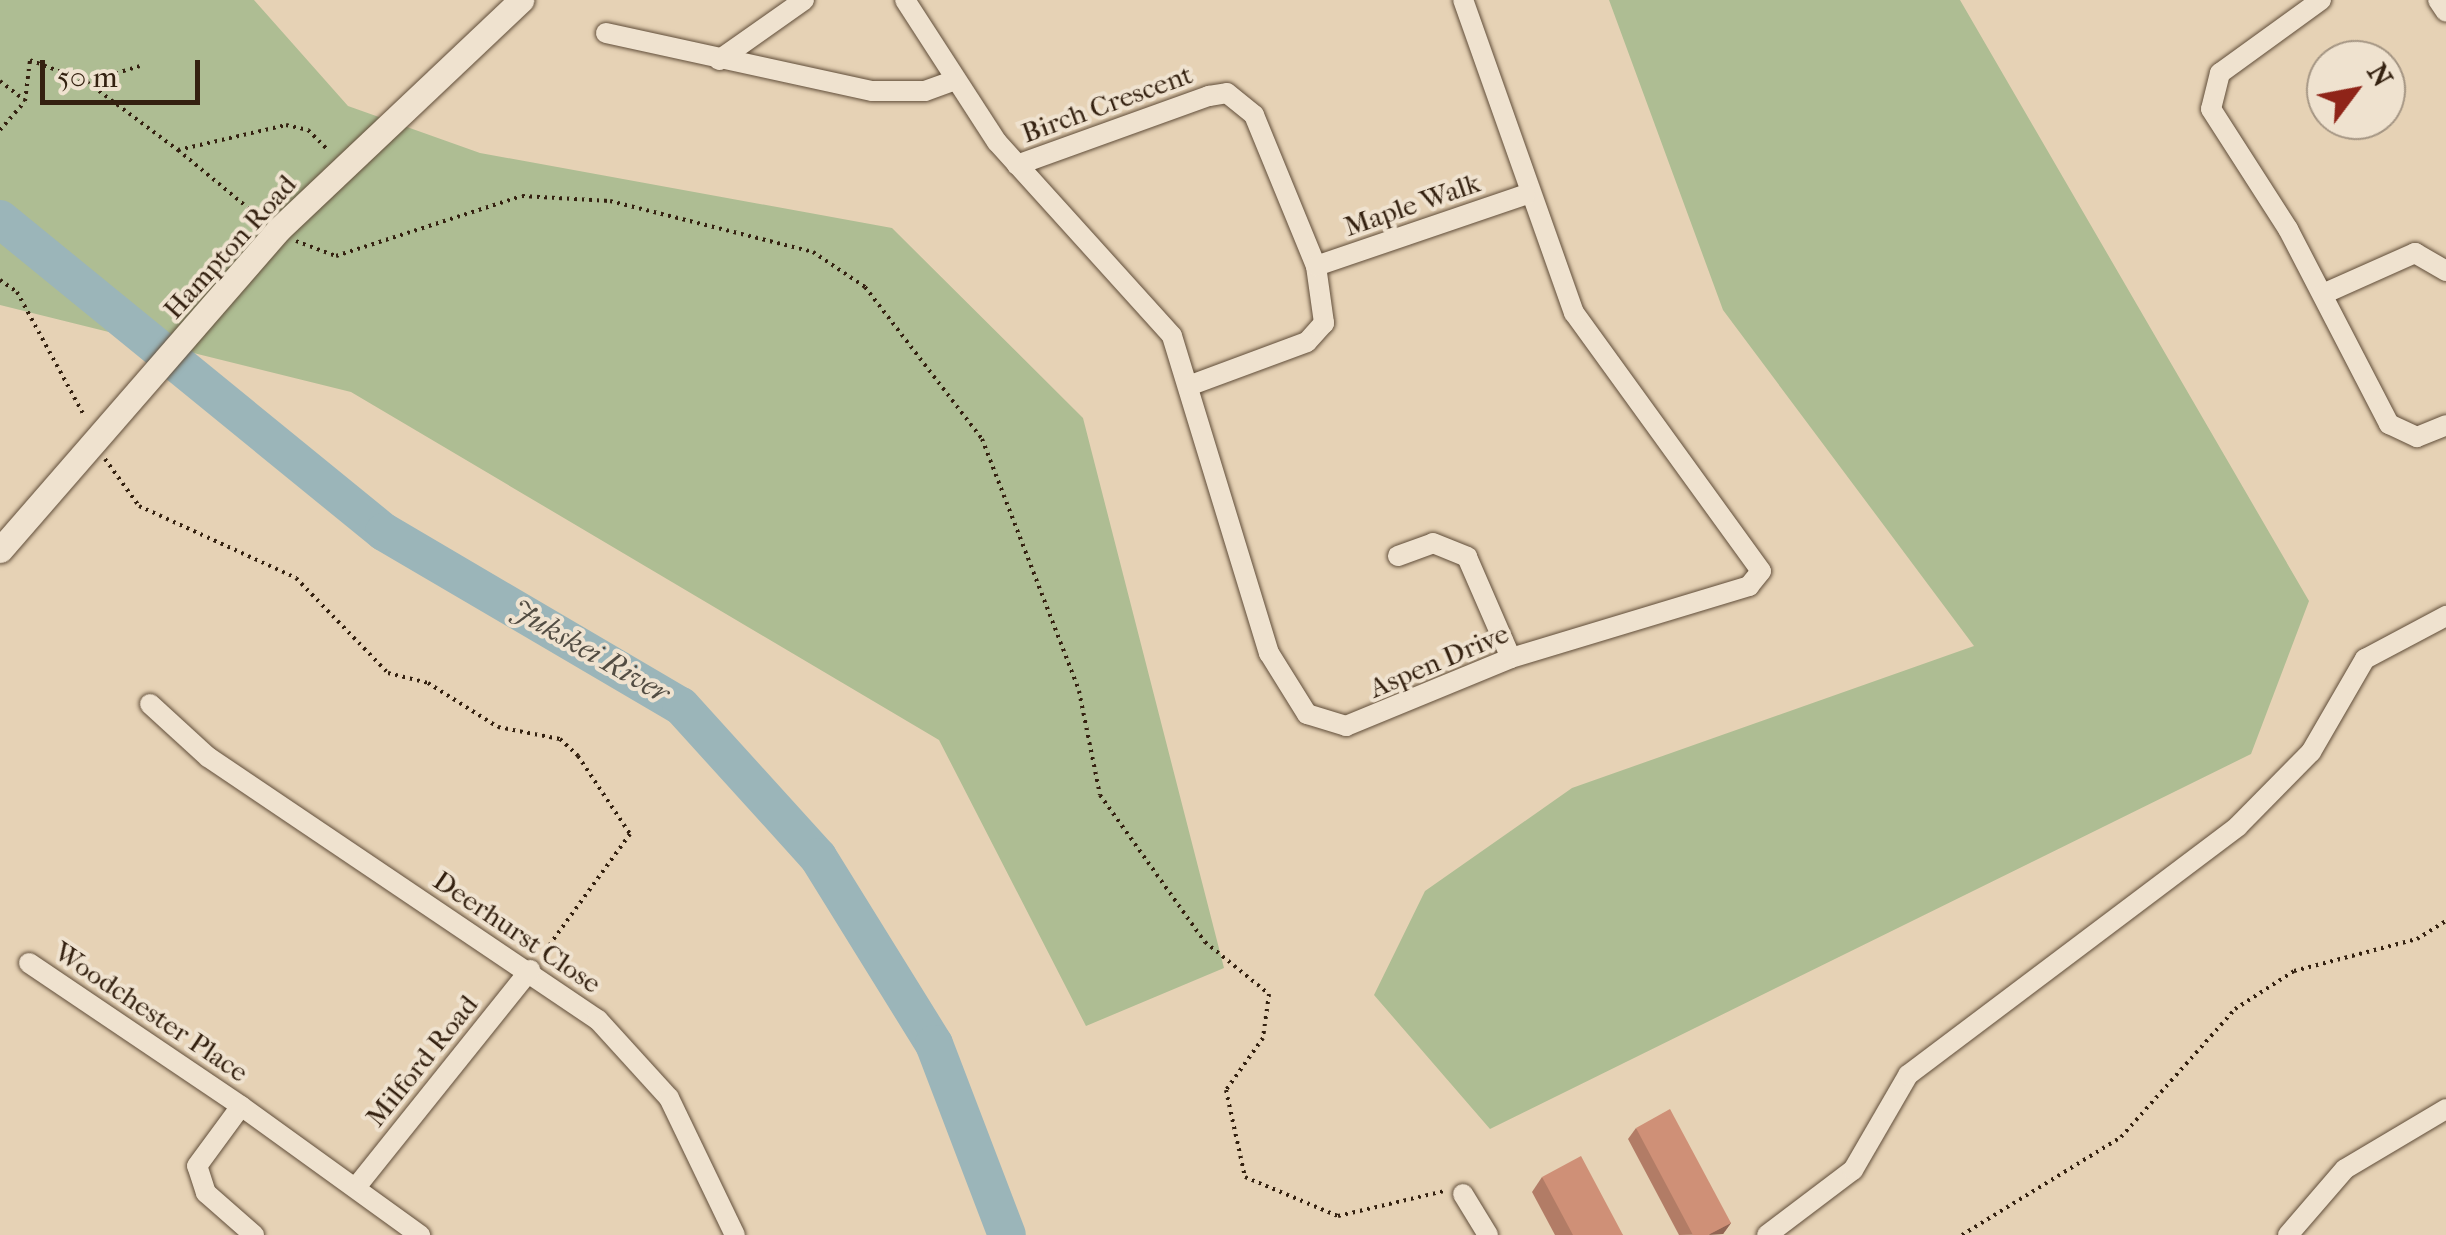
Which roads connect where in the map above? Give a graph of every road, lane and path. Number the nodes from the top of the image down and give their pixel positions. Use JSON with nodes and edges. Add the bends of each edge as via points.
{"nodes":[{"id":1,"x":520,"y":0,"type":"edge"},
{"id":2,"x":804,"y":0,"type":"edge"},
{"id":3,"x":904,"y":0,"type":"edge"},
{"id":4,"x":1463,"y":0,"type":"edge"},
{"id":5,"x":2321,"y":0,"type":"edge"},
{"id":6,"x":2438,"y":0,"type":"edge"},
{"id":7,"x":2446,"y":12,"type":"edge"},
{"id":8,"x":606,"y":33,"type":"dead end"},
{"id":9,"x":719,"y":60,"type":"junction"},
{"id":10,"x":140,"y":66,"type":"dead end"},
{"id":11,"x":955,"y":80,"type":"junction"},
{"id":12,"x":0,"y":81,"type":"edge"},
{"id":13,"x":87,"y":82,"type":"junction"},
{"id":14,"x":25,"y":101,"type":"junction"},
{"id":15,"x":0,"y":130,"type":"edge"},
{"id":16,"x":178,"y":150,"type":"junction"},
{"id":17,"x":1017,"y":164,"type":"junction"},
{"id":18,"x":345,"y":168,"type":"junction"},
{"id":19,"x":1525,"y":196,"type":"junction"},
{"id":20,"x":278,"y":230,"type":"junction"},
{"id":21,"x":1316,"y":266,"type":"junction"},
{"id":22,"x":2446,"y":271,"type":"edge"},
{"id":23,"x":0,"y":280,"type":"edge"},
{"id":24,"x":2323,"y":294,"type":"junction"},
{"id":25,"x":1191,"y":385,"type":"junction"},
{"id":26,"x":2446,"y":426,"type":"edge"},
{"id":27,"x":91,"y":447,"type":"junction"},
{"id":28,"x":0,"y":550,"type":"edge"},
{"id":29,"x":1398,"y":556,"type":"dead end"},
{"id":30,"x":2446,"y":616,"type":"edge"},
{"id":31,"x":1511,"y":658,"type":"junction"},
{"id":32,"x":150,"y":704,"type":"dead end"},
{"id":33,"x":2446,"y":921,"type":"edge"},
{"id":34,"x":29,"y":963,"type":"dead end"},
{"id":35,"x":530,"y":970,"type":"junction"},
{"id":36,"x":241,"y":1106,"type":"junction"},
{"id":37,"x":2446,"y":1109,"type":"edge"},
{"id":38,"x":356,"y":1186,"type":"junction"},
{"id":39,"x":1463,"y":1194,"type":"joint"},
{"id":40,"x":254,"y":1235,"type":"edge"},
{"id":41,"x":420,"y":1235,"type":"edge"},
{"id":42,"x":735,"y":1235,"type":"edge"},
{"id":43,"x":1488,"y":1235,"type":"edge"},
{"id":44,"x":1767,"y":1235,"type":"edge"},
{"id":45,"x":1962,"y":1235,"type":"edge"},
{"id":46,"x":2288,"y":1235,"type":"edge"}],
"edges":[{"from":1,"to":18,"type":"street","name":"Hampton Road"},
{"from":2,"to":9,"type":"street"},
{"from":3,"to":11,"type":"street","name":"Aspen Drive"},
{"from":4,"to":19,"type":"street","name":"Aspen Drive"},
{"from":5,"to":24,"type":"street","via":[[2236,58],[2208,95]]},
{"from":6,"to":7,"type":"street"},
{"from":8,"to":9,"type":"street"},
{"from":9,"to":11,"type":"street","via":[[872,91],[925,91]]},
{"from":10,"to":13,"type":"path"},
{"from":11,"to":17,"type":"street","name":"Aspen Drive"},
{"from":12,"to":14,"type":"path"},
{"from":13,"to":14,"type":"path","via":[[30,60]]},
{"from":13,"to":16,"type":"path"},
{"from":14,"to":15,"type":"path"},
{"from":16,"to":18,"type":"path","via":[[294,126]]},
{"from":16,"to":20,"type":"path"},
{"from":17,"to":21,"type":"street","name":"Birch Crescent","via":[[1227,93],[1263,130]]},
{"from":17,"to":25,"type":"street","name":"Aspen Drive","via":[[1160,317]]},
{"from":18,"to":20,"type":"street","name":"Hampton Road"},
{"from":19,"to":21,"type":"street","name":"Maple Walk"},
{"from":19,"to":31,"type":"street","name":"Aspen Drive","via":[[1582,328],[1752,548],[1761,571],[1749,586]]},
{"from":20,"to":27,"type":"street","name":"Hampton Road"},
{"from":20,"to":39,"type":"path","via":[[336,256],[522,196],[610,201],[716,220],[813,252],[865,286],[943,376],[982,439],[1079,690],[1100,795],[1205,942],[1269,994],[1262,1038],[1226,1090],[1245,1177],[1256,1189],[1338,1216]]},
{"from":21,"to":25,"type":"street","name":"Birch Crescent","via":[[1326,308],[1318,334]]},
{"from":22,"to":24,"type":"street","via":[[2415,253]]},
{"from":23,"to":27,"type":"path","via":[[16,292],[40,350],[84,416]]},
{"from":24,"to":26,"type":"street","via":[[2396,431],[2417,438]]},
{"from":25,"to":31,"type":"street","name":"Aspen Drive","via":[[1269,653],[1307,714],[1323,724],[1365,723]]},
{"from":27,"to":28,"type":"street","name":"Hampton Road"},
{"from":27,"to":35,"type":"path","via":[[139,506],[296,578],[388,673],[428,683],[498,726],[560,739],[578,756],[630,834]]},
{"from":29,"to":31,"type":"street","via":[[1433,543],[1467,558]]},
{"from":30,"to":44,"type":"street","via":[[2365,659],[2311,752],[2238,826],[1908,1075],[1853,1170]]},
{"from":32,"to":35,"type":"street","name":"Deerhurst Close","via":[[208,757],[304,814],[479,946]]},
{"from":33,"to":45,"type":"path","via":[[2417,939],[2294,971],[2235,1009],[2120,1136]]},
{"from":34,"to":36,"type":"street","name":"Woodchester Place"},
{"from":35,"to":38,"type":"street","name":"Milford Road"},
{"from":35,"to":42,"type":"street","name":"Deerhurst Close","via":[[598,1020],[662,1090]]},
{"from":36,"to":38,"type":"street","name":"Woodchester Place"},
{"from":36,"to":40,"type":"street","name":"Woodchester Place","via":[[196,1166],[206,1193]]},
{"from":37,"to":46,"type":"street","via":[[2345,1169]]},
{"from":38,"to":41,"type":"street","name":"Woodchester Place"},
{"from":39,"to":43,"type":"street"}]}
